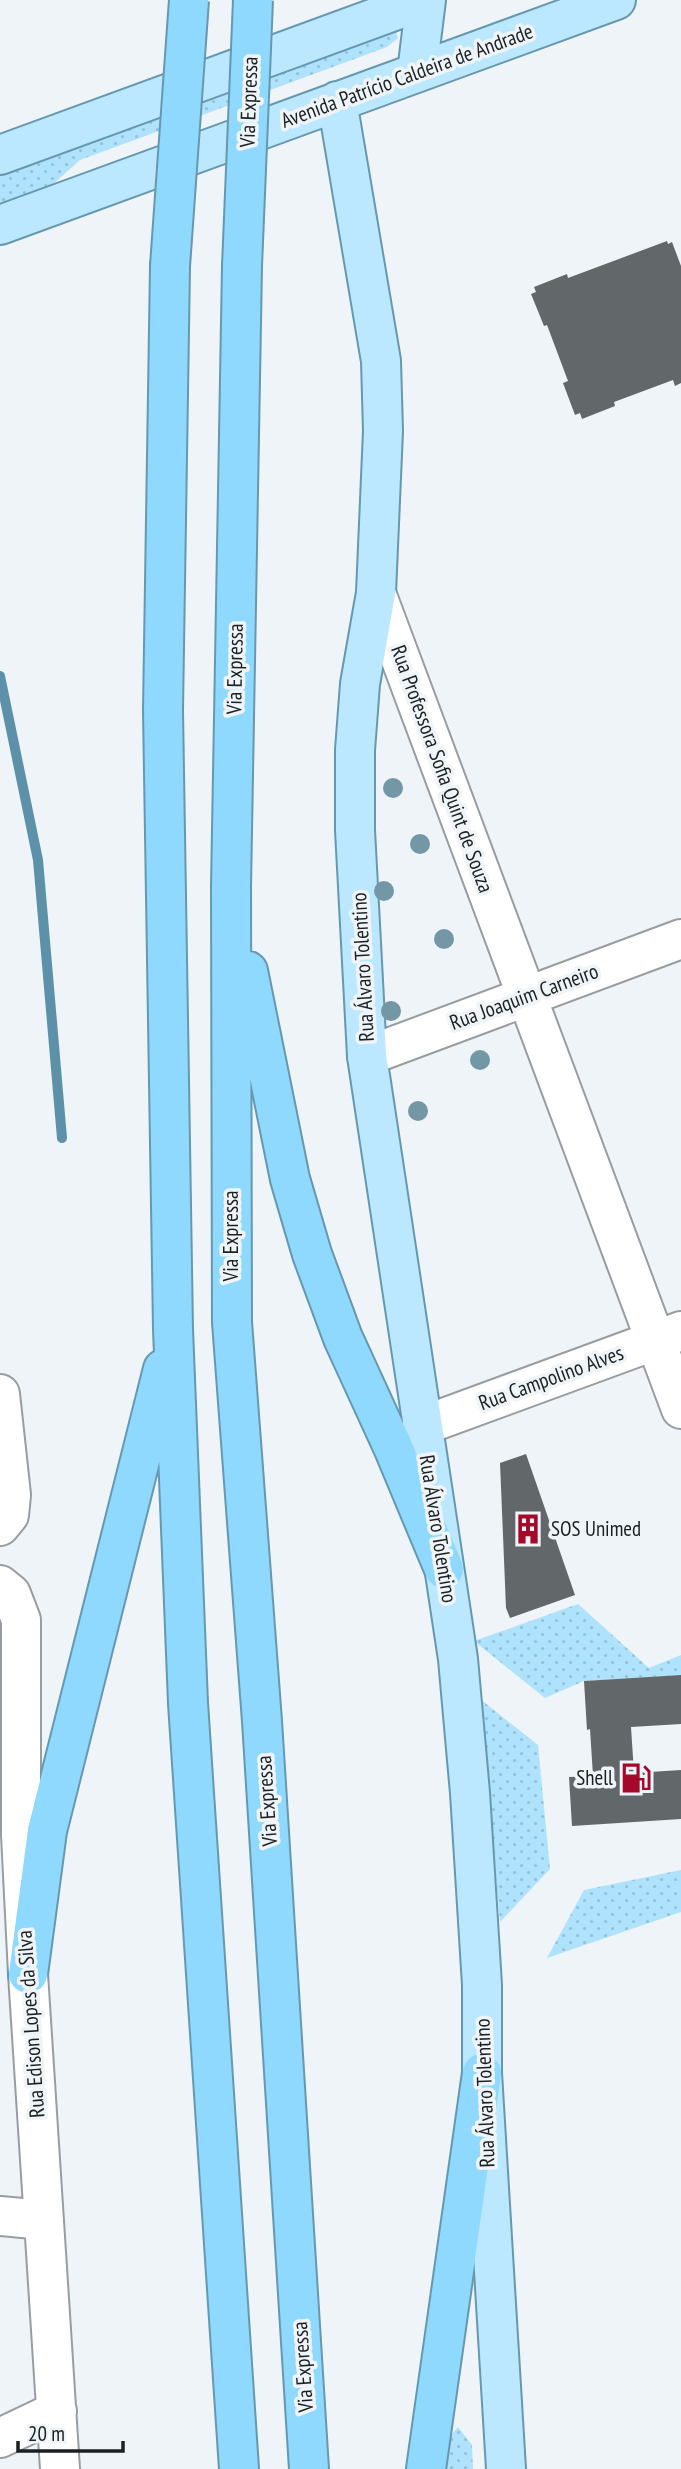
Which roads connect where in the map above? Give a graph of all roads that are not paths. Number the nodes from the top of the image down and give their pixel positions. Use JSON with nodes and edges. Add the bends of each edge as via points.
{"nodes":[{"id":1,"x":189,"y":0,"type":"edge"},
{"id":2,"x":253,"y":0,"type":"edge"},
{"id":3,"x":425,"y":0,"type":"edge"},
{"id":4,"x":617,"y":0,"type":"edge"},
{"id":5,"x":417,"y":72,"type":"junction"},
{"id":6,"x":337,"y":101,"type":"junction"},
{"id":7,"x":0,"y":155,"type":"edge"},
{"id":8,"x":0,"y":225,"type":"edge"},
{"id":9,"x":376,"y":593,"type":"junction"},
{"id":10,"x":231,"y":887,"type":"junction"},
{"id":11,"x":681,"y":939,"type":"edge"},
{"id":12,"x":527,"y":996,"type":"junction"},
{"id":13,"x":367,"y":1056,"type":"junction"},
{"id":14,"x":173,"y":1329,"type":"junction"},
{"id":15,"x":668,"y":1335,"type":"edge"},
{"id":16,"x":0,"y":1394,"type":"edge"},
{"id":17,"x":681,"y":1409,"type":"edge"},
{"id":18,"x":422,"y":1426,"type":"junction"},
{"id":19,"x":0,"y":1526,"type":"edge"},
{"id":20,"x":444,"y":1569,"type":"junction"},
{"id":21,"x":0,"y":1584,"type":"edge"},
{"id":22,"x":27,"y":1974,"type":"junction"},
{"id":23,"x":482,"y":2073,"type":"junction"},
{"id":24,"x":0,"y":2217,"type":"edge"},
{"id":25,"x":44,"y":2220,"type":"junction"},
{"id":26,"x":57,"y":2411,"type":"junction"},
{"id":27,"x":0,"y":2438,"type":"edge"},
{"id":28,"x":60,"y":2469,"type":"edge"},
{"id":29,"x":239,"y":2469,"type":"edge"},
{"id":30,"x":309,"y":2469,"type":"edge"},
{"id":31,"x":426,"y":2469,"type":"edge"},
{"id":32,"x":506,"y":2469,"type":"edge"}],
"edges":[{"from":1,"to":14,"type":"highway","bridge":true,"via":[[170,266],[163,710]]},
{"from":2,"to":10,"type":"highway","name":"Via Expressa","bridge":true,"via":[[242,266]]},
{"from":3,"to":5,"type":"main road"},
{"from":3,"to":7,"type":"main road"},
{"from":4,"to":5,"type":"main road","name":"Avenida Patrício Caldeira de Andrade"},
{"from":5,"to":6,"type":"main road","name":"Avenida Patrício Caldeira de Andrade"},
{"from":6,"to":8,"type":"main road","name":"Avenida Patrício Caldeira de Andrade"},
{"from":6,"to":9,"type":"main road","name":"Rua Professora Sofia Quint de Souza","via":[[381,361],[383,431]]},
{"from":9,"to":12,"type":"street","name":"Rua Professora Sofia Quint de Souza"},
{"from":9,"to":13,"type":"main road","name":"Rua Álvaro Tolentino","via":[[360,684],[355,750]]},
{"from":10,"to":20,"type":"highway","via":[[290,1179],[312,1254],[343,1338]]},
{"from":10,"to":30,"type":"highway","name":"Via Expressa","via":[[232,1322]]},
{"from":11,"to":12,"type":"street","name":"Rua Joaquim Carneiro"},
{"from":12,"to":13,"type":"street","name":"Rua Joaquim Carneiro"},
{"from":12,"to":15,"type":"street","name":"Rua Professora Sofia Quint de Souza"},
{"from":13,"to":18,"type":"main road","name":"Rua Álvaro Tolentino"},
{"from":14,"to":22,"type":"highway","via":[[47,1831]]},
{"from":14,"to":29,"type":"highway","via":[[188,1703]]},
{"from":15,"to":17,"type":"street","name":"Rua Professora Sofia Quint de Souza"},
{"from":15,"to":18,"type":"street","name":"Rua Campolino Alves"},
{"from":16,"to":19,"type":"street","via":[[12,1495],[9,1515]]},
{"from":18,"to":20,"type":"main road","name":"Rua Álvaro Tolentino"},
{"from":20,"to":23,"type":"main road","name":"Rua Álvaro Tolentino","via":[[458,1659],[470,1793],[482,1985]]},
{"from":21,"to":22,"type":"street","name":"Rua Edison Lopes da Silva","via":[[11,1594],[21,1620],[21,1835]]},
{"from":22,"to":25,"type":"street","name":"Rua Edison Lopes da Silva"},
{"from":23,"to":31,"type":"highway"},
{"from":23,"to":32,"type":"main road","name":"Rua Álvaro Tolentino"},
{"from":24,"to":25,"type":"street"},
{"from":25,"to":26,"type":"street","name":"Rua Edison Lopes da Silva"},
{"from":26,"to":27,"type":"street"},
{"from":26,"to":28,"type":"street","name":"Rua Edison Lopes da Silva"}]}
